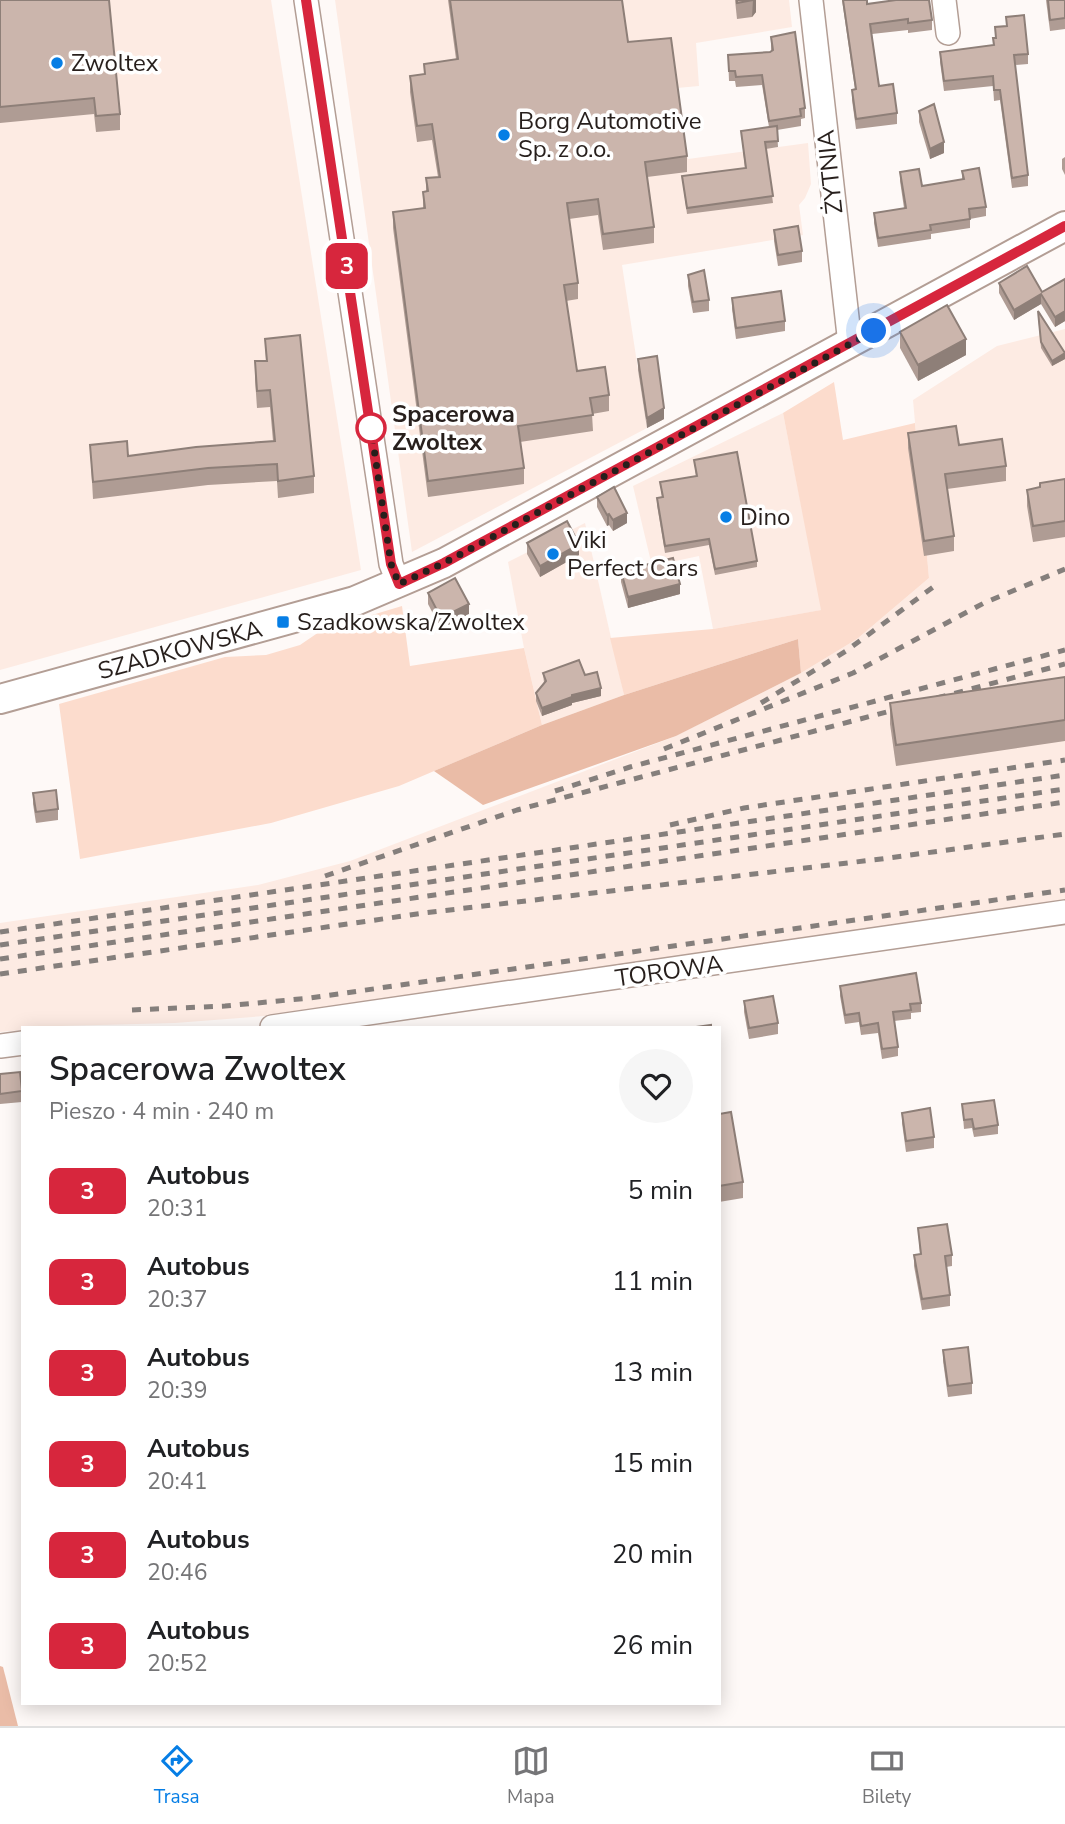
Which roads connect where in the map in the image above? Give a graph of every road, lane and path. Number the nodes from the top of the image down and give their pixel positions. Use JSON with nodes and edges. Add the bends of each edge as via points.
{"nodes":[{"id":1,"x":306,"y":0,"type":"edge"},
{"id":2,"x":811,"y":0,"type":"edge"},
{"id":3,"x":944,"y":0,"type":"edge"},
{"id":4,"x":948,"y":33,"type":"dead end"},
{"id":5,"x":1065,"y":226,"type":"edge"},
{"id":6,"x":850,"y":344,"type":"junction"},
{"id":7,"x":399,"y":584,"type":"junction"},
{"id":8,"x":0,"y":699,"type":"edge"},
{"id":9,"x":1065,"y":912,"type":"edge"},
{"id":10,"x":279,"y":1026,"type":"edge"},
{"id":11,"x":21,"y":1043,"type":"edge"},
{"id":12,"x":0,"y":1046,"type":"edge"}],
"edges":[{"from":1,"to":7,"type":"street","via":[[391,564]]},
{"from":2,"to":6,"type":"street","name":"ŻYTNIA"},
{"from":3,"to":4,"type":"street"},
{"from":5,"to":6,"type":"street","name":"SZADKOWSKA"},
{"from":6,"to":7,"type":"street","name":"SZADKOWSKA"},
{"from":7,"to":8,"type":"street","name":"SZADKOWSKA","via":[[355,601]]},
{"from":9,"to":10,"type":"street","name":"TOROWA"},
{"from":11,"to":12,"type":"street"}]}
